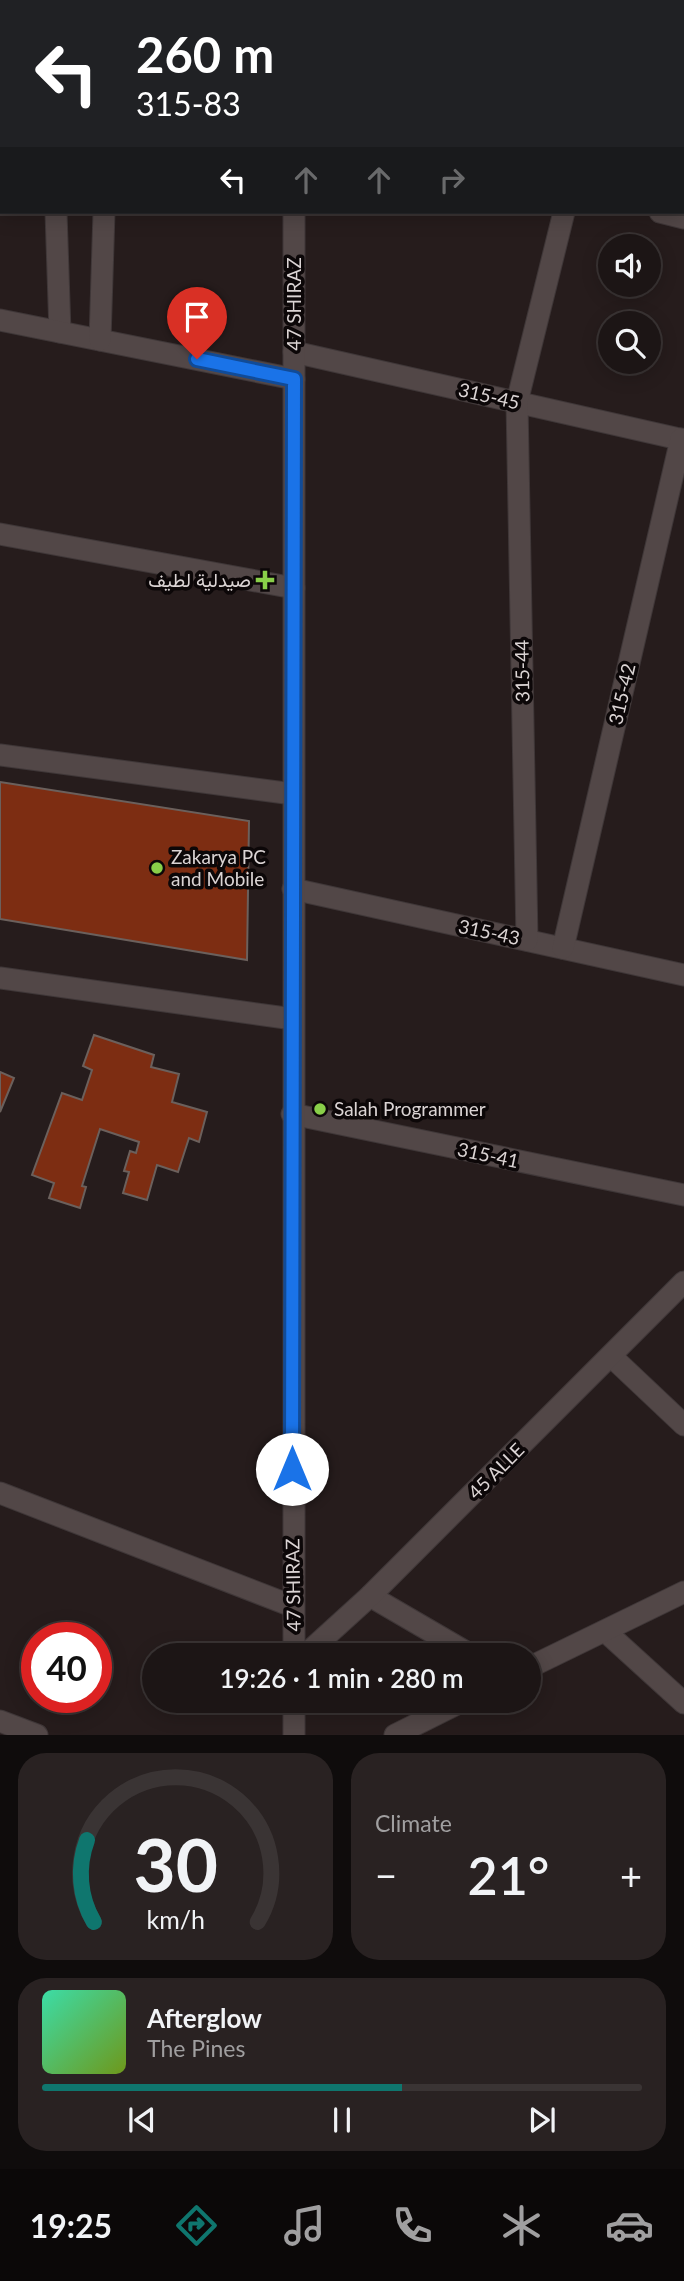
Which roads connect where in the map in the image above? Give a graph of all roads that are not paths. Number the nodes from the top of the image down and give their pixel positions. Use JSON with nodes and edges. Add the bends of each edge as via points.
{"nodes":[{"id":1,"x":56,"y":214,"type":"edge"},
{"id":2,"x":104,"y":214,"type":"edge"},
{"id":3,"x":294,"y":214,"type":"edge"},
{"id":4,"x":564,"y":214,"type":"edge"},
{"id":5,"x":0,"y":320,"type":"edge"},
{"id":6,"x":60,"y":332,"type":"junction"},
{"id":7,"x":100,"y":340,"type":"junction"},
{"id":8,"x":294,"y":352,"type":"junction"},
{"id":9,"x":294,"y":379,"type":"junction"},
{"id":10,"x":517,"y":402,"type":"junction"},
{"id":11,"x":682,"y":440,"type":"edge"},
{"id":12,"x":0,"y":534,"type":"edge"},
{"id":13,"x":294,"y":588,"type":"junction"},
{"id":14,"x":0,"y":755,"type":"edge"},
{"id":15,"x":293,"y":794,"type":"junction"},
{"id":16,"x":293,"y":889,"type":"junction"},
{"id":17,"x":527,"y":940,"type":"junction"},
{"id":18,"x":563,"y":948,"type":"junction"},
{"id":19,"x":684,"y":975,"type":"edge"},
{"id":20,"x":0,"y":978,"type":"edge"},
{"id":21,"x":293,"y":1019,"type":"junction"},
{"id":22,"x":292,"y":1115,"type":"junction"},
{"id":23,"x":684,"y":1195,"type":"edge"},
{"id":24,"x":684,"y":1282,"type":"edge"},
{"id":25,"x":612,"y":1357,"type":"junction"},
{"id":26,"x":684,"y":1424,"type":"edge"},
{"id":27,"x":0,"y":1493,"type":"edge"},
{"id":28,"x":684,"y":1592,"type":"edge"},
{"id":29,"x":370,"y":1596,"type":"junction"},
{"id":30,"x":292,"y":1606,"type":"junction"},
{"id":31,"x":606,"y":1632,"type":"junction"},
{"id":32,"x":293,"y":1643,"type":"edge"},
{"id":33,"x":318,"y":1643,"type":"edge"},
{"id":34,"x":450,"y":1643,"type":"edge"},
{"id":35,"x":541,"y":1662,"type":"edge"},
{"id":36,"x":684,"y":1703,"type":"edge"},
{"id":37,"x":294,"y":1713,"type":"edge"},
{"id":38,"x":439,"y":1713,"type":"edge"},
{"id":39,"x":0,"y":1721,"type":"edge"},
{"id":40,"x":37,"y":1735,"type":"edge"},
{"id":41,"x":294,"y":1735,"type":"edge"},
{"id":42,"x":395,"y":1735,"type":"edge"}],
"edges":[{"from":1,"to":6,"type":"street"},
{"from":2,"to":7,"type":"street"},
{"from":3,"to":8,"type":"street","name":"47 SHIRAZ"},
{"from":4,"to":10,"type":"street","name":"315-44"},
{"from":5,"to":6,"type":"street"},
{"from":6,"to":7,"type":"street"},
{"from":7,"to":9,"type":"street"},
{"from":8,"to":9,"type":"street","name":"47 SHIRAZ"},
{"from":8,"to":10,"type":"street","name":"315-45"},
{"from":9,"to":13,"type":"street","name":"47 SHIRAZ"},
{"from":10,"to":11,"type":"street","name":"315-45"},
{"from":10,"to":17,"type":"street","name":"315-44"},
{"from":11,"to":18,"type":"street","name":"315-42"},
{"from":12,"to":13,"type":"street"},
{"from":13,"to":15,"type":"street","name":"47 SHIRAZ"},
{"from":14,"to":15,"type":"street"},
{"from":15,"to":16,"type":"street","name":"47 SHIRAZ"},
{"from":16,"to":17,"type":"street","name":"315-43"},
{"from":16,"to":21,"type":"street","name":"47 SHIRAZ"},
{"from":17,"to":18,"type":"street","name":"315-43"},
{"from":18,"to":19,"type":"street","name":"315-43"},
{"from":20,"to":21,"type":"street"},
{"from":21,"to":22,"type":"street","name":"47 SHIRAZ"},
{"from":22,"to":23,"type":"street","name":"315-41"},
{"from":22,"to":30,"type":"street","name":"47 SHIRAZ"},
{"from":24,"to":25,"type":"street","name":"45 ALLE"},
{"from":25,"to":26,"type":"street"},
{"from":25,"to":29,"type":"street","name":"45 ALLE"},
{"from":27,"to":30,"type":"street"},
{"from":28,"to":31,"type":"street"},
{"from":29,"to":33,"type":"street","name":"45 ALLE"},
{"from":29,"to":34,"type":"street"},
{"from":30,"to":32,"type":"street","name":"47 SHIRAZ"},
{"from":31,"to":35,"type":"street"},
{"from":31,"to":36,"type":"street"},
{"from":37,"to":41,"type":"street"},
{"from":38,"to":42,"type":"street"},
{"from":39,"to":40,"type":"street"}]}
